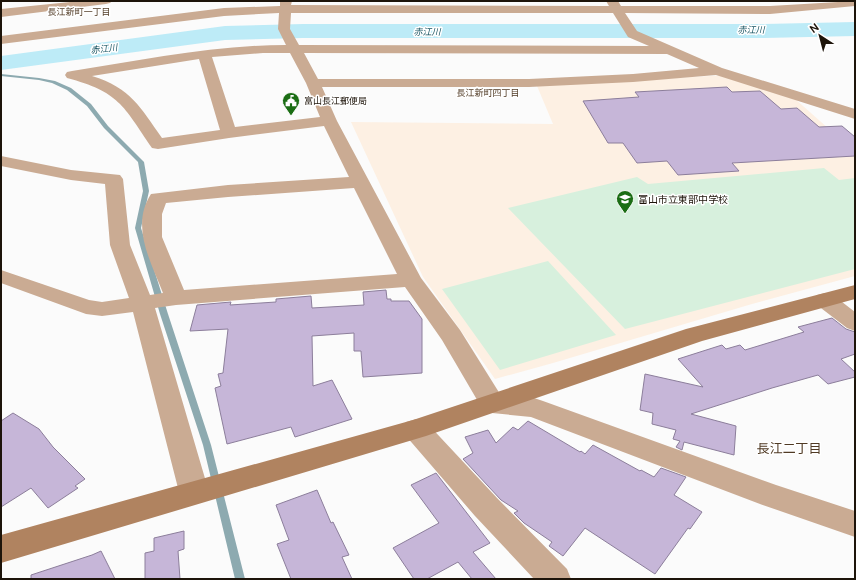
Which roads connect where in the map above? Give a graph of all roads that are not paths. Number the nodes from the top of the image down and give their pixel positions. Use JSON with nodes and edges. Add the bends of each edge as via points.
{"nodes":[{"id":1,"x":106,"y":1,"type":"edge"},
{"id":2,"x":855,"y":3,"type":"edge"},
{"id":3,"x":286,"y":5,"type":"edge"},
{"id":4,"x":615,"y":6,"type":"edge"},
{"id":5,"x":1,"y":13,"type":"edge"},
{"id":6,"x":1,"y":40,"type":"edge"},
{"id":7,"x":294,"y":49,"type":"junction"},
{"id":8,"x":670,"y":50,"type":"junction"},
{"id":9,"x":204,"y":54,"type":"junction"},
{"id":10,"x":717,"y":71,"type":"junction"},
{"id":11,"x":313,"y":83,"type":"junction"},
{"id":12,"x":855,"y":114,"type":"edge"},
{"id":13,"x":329,"y":121,"type":"junction"},
{"id":14,"x":229,"y":133,"type":"junction"},
{"id":15,"x":1,"y":161,"type":"edge"},
{"id":16,"x":361,"y":182,"type":"junction"},
{"id":17,"x":1,"y":276,"type":"edge"},
{"id":18,"x":411,"y":280,"type":"junction"},
{"id":19,"x":855,"y":292,"type":"edge"},
{"id":20,"x":176,"y":298,"type":"junction"},
{"id":21,"x":825,"y":300,"type":"junction"},
{"id":22,"x":142,"y":303,"type":"junction"},
{"id":23,"x":855,"y":323,"type":"edge"},
{"id":24,"x":492,"y":403,"type":"junction"},
{"id":25,"x":416,"y":429,"type":"junction"},
{"id":26,"x":194,"y":492,"type":"junction"},
{"id":27,"x":855,"y":524,"type":"edge"},
{"id":28,"x":1,"y":549,"type":"edge"},
{"id":29,"x":555,"y":579,"type":"edge"}],
"edges":[{"from":1,"to":5,"type":"street"},
{"from":2,"to":4,"type":"street","via":[[770,10]]},
{"from":3,"to":4,"type":"street"},
{"from":3,"to":6,"type":"street"},
{"from":3,"to":7,"type":"street","via":[[284,29]]},
{"from":4,"to":8,"type":"street","via":[[632,34]]},
{"from":7,"to":8,"type":"street"},
{"from":7,"to":9,"type":"street"},
{"from":7,"to":11,"type":"street"},
{"from":8,"to":10,"type":"street"},
{"from":9,"to":14,"type":"street"},
{"from":9,"to":14,"type":"street","via":[[72,75],[97,82],[116,92],[132,107],[158,144]]},
{"from":10,"to":11,"type":"street","via":[[529,83]]},
{"from":10,"to":12,"type":"street"},
{"from":11,"to":13,"type":"street"},
{"from":13,"to":14,"type":"street"},
{"from":13,"to":16,"type":"street"},
{"from":15,"to":22,"type":"street","via":[[71,175],[114,179],[120,245]]},
{"from":16,"to":18,"type":"street"},
{"from":16,"to":20,"type":"street","via":[[158,198],[152,214],[152,238]]},
{"from":17,"to":22,"type":"street","via":[[86,307],[102,309]]},
{"from":18,"to":20,"type":"street"},
{"from":18,"to":24,"type":"street","via":[[452,336]]},
{"from":19,"to":21,"type":"street"},
{"from":20,"to":22,"type":"street"},
{"from":21,"to":23,"type":"street"},
{"from":21,"to":24,"type":"street","via":[[694,335]]},
{"from":22,"to":26,"type":"street"},
{"from":24,"to":25,"type":"street"},
{"from":24,"to":27,"type":"street","via":[[534,408]]},
{"from":25,"to":26,"type":"street"},
{"from":25,"to":29,"type":"street"},
{"from":26,"to":28,"type":"street"}]}
